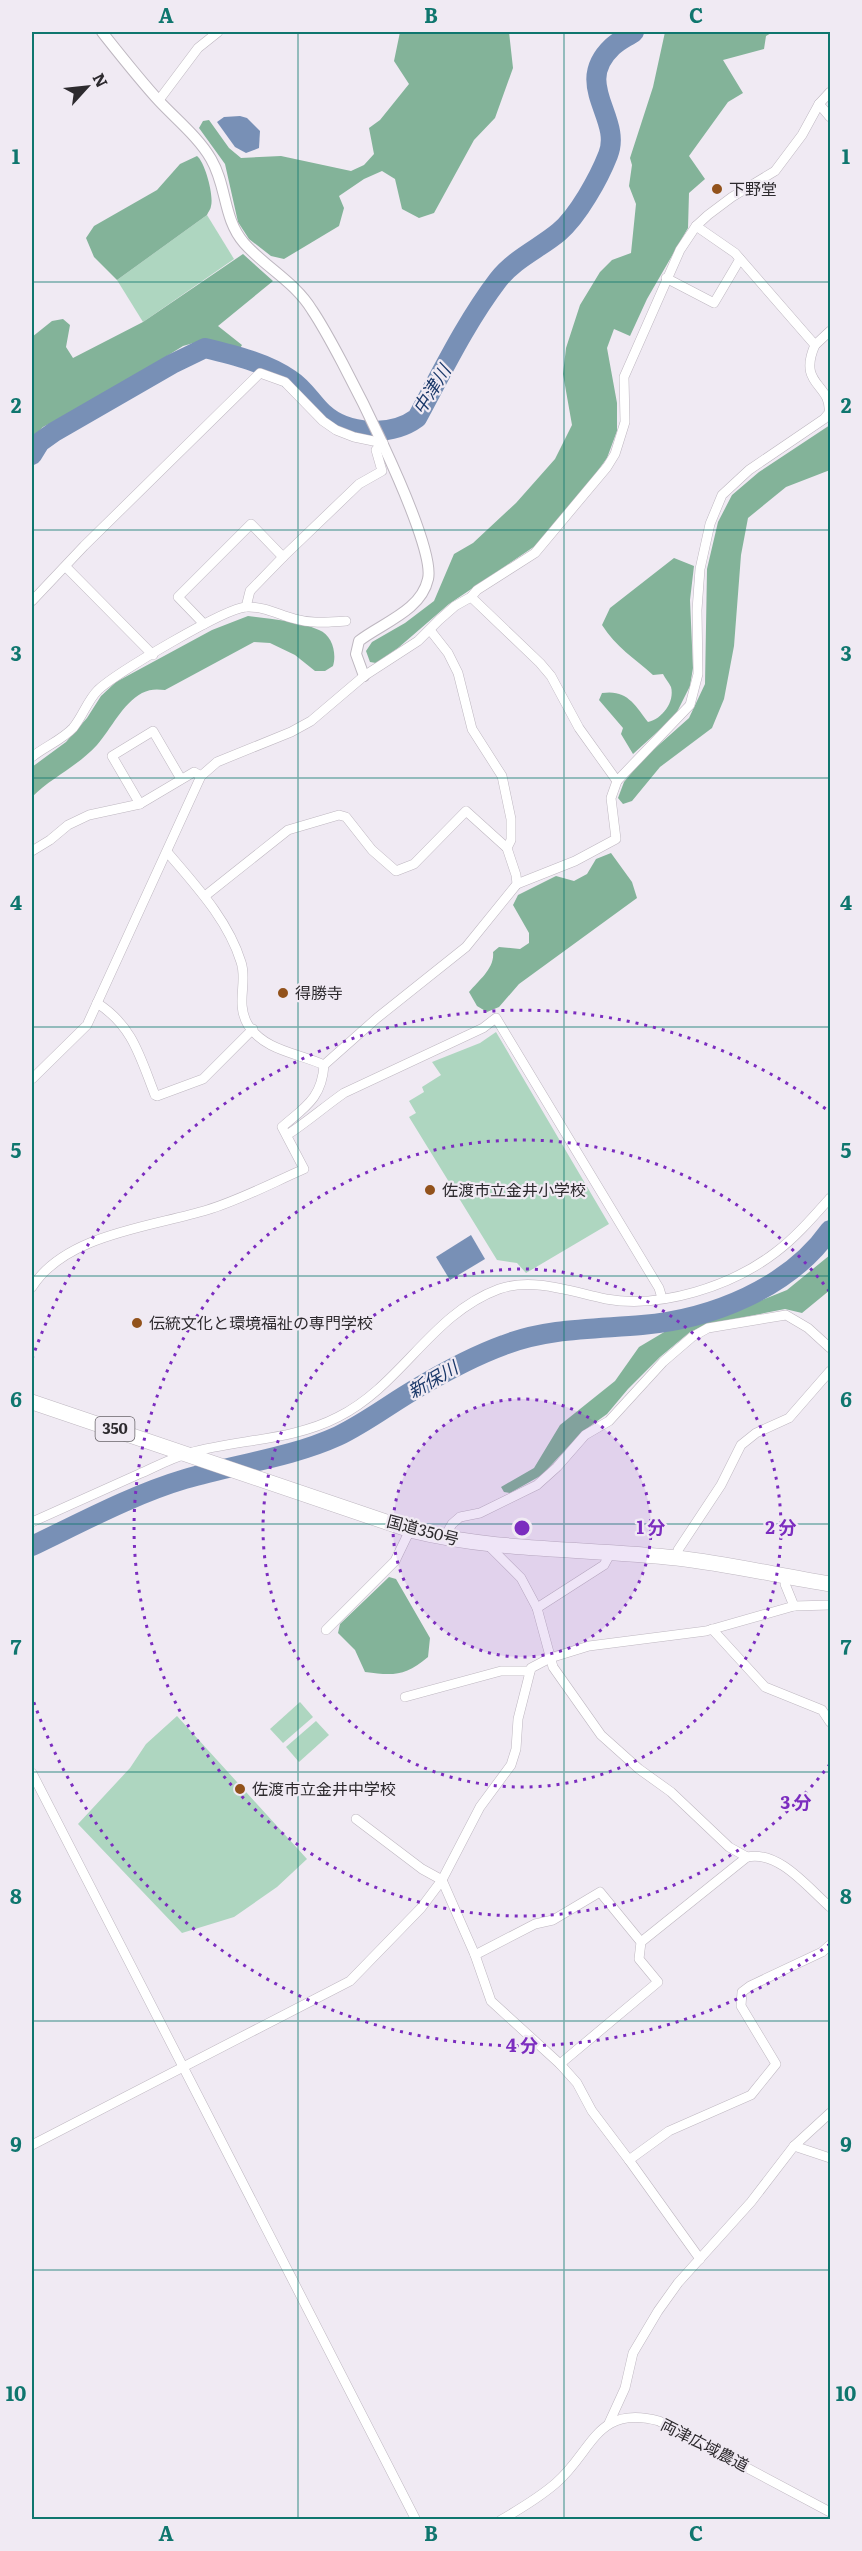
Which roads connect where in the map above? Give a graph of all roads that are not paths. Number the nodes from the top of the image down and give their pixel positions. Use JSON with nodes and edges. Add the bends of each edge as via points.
{"nodes":[{"id":1,"x":102,"y":32,"type":"edge"},
{"id":2,"x":218,"y":32,"type":"edge"},
{"id":3,"x":831,"y":92,"type":"edge"},
{"id":4,"x":159,"y":100,"type":"junction"},
{"id":5,"x":819,"y":104,"type":"junction"},
{"id":6,"x":831,"y":117,"type":"edge"},
{"id":7,"x":696,"y":226,"type":"junction"},
{"id":8,"x":740,"y":259,"type":"junction"},
{"id":9,"x":666,"y":278,"type":"junction"},
{"id":10,"x":831,"y":331,"type":"edge"},
{"id":11,"x":814,"y":345,"type":"junction"},
{"id":12,"x":381,"y":441,"type":"junction"},
{"id":13,"x":284,"y":557,"type":"junction"},
{"id":14,"x":66,"y":567,"type":"junction"},
{"id":15,"x":471,"y":597,"type":"junction"},
{"id":16,"x":32,"y":601,"type":"edge"},
{"id":17,"x":246,"y":607,"type":"junction"},
{"id":18,"x":346,"y":621,"type":"dead end"},
{"id":19,"x":204,"y":624,"type":"junction"},
{"id":20,"x":430,"y":630,"type":"junction"},
{"id":21,"x":153,"y":655,"type":"junction"},
{"id":22,"x":364,"y":676,"type":"junction"},
{"id":23,"x":32,"y":757,"type":"edge"},
{"id":24,"x":201,"y":776,"type":"junction"},
{"id":25,"x":181,"y":779,"type":"junction"},
{"id":26,"x":617,"y":781,"type":"junction"},
{"id":27,"x":140,"y":804,"type":"junction"},
{"id":28,"x":507,"y":848,"type":"junction"},
{"id":29,"x":32,"y":851,"type":"edge"},
{"id":30,"x":168,"y":853,"type":"junction"},
{"id":31,"x":517,"y":884,"type":"junction"},
{"id":32,"x":205,"y":896,"type":"junction"},
{"id":33,"x":97,"y":1003,"type":"junction"},
{"id":34,"x":253,"y":1029,"type":"junction"},
{"id":35,"x":324,"y":1065,"type":"junction"},
{"id":36,"x":32,"y":1079,"type":"edge"},
{"id":37,"x":286,"y":1135,"type":"junction"},
{"id":38,"x":831,"y":1198,"type":"edge"},
{"id":39,"x":32,"y":1287,"type":"edge"},
{"id":40,"x":662,"y":1298,"type":"junction"},
{"id":41,"x":831,"y":1348,"type":"edge"},
{"id":42,"x":831,"y":1371,"type":"edge"},
{"id":43,"x":32,"y":1402,"type":"edge"},
{"id":44,"x":193,"y":1455,"type":"junction"},
{"id":45,"x":32,"y":1522,"type":"edge"},
{"id":46,"x":410,"y":1530,"type":"junction"},
{"id":47,"x":444,"y":1538,"type":"junction"},
{"id":48,"x":488,"y":1545,"type":"junction"},
{"id":49,"x":610,"y":1554,"type":"junction"},
{"id":50,"x":676,"y":1558,"type":"junction"},
{"id":51,"x":785,"y":1584,"type":"dead end"},
{"id":52,"x":831,"y":1584,"type":"edge"},
{"id":53,"x":831,"y":1605,"type":"edge"},
{"id":54,"x":794,"y":1606,"type":"junction"},
{"id":55,"x":537,"y":1608,"type":"junction"},
{"id":56,"x":712,"y":1629,"type":"junction"},
{"id":57,"x":326,"y":1630,"type":"dead end"},
{"id":58,"x":550,"y":1658,"type":"junction"},
{"id":59,"x":530,"y":1671,"type":"junction"},
{"id":60,"x":405,"y":1697,"type":"dead end"},
{"id":61,"x":831,"y":1722,"type":"edge"},
{"id":62,"x":32,"y":1773,"type":"edge"},
{"id":63,"x":356,"y":1819,"type":"dead end"},
{"id":64,"x":747,"y":1857,"type":"junction"},
{"id":65,"x":442,"y":1880,"type":"junction"},
{"id":66,"x":831,"y":1907,"type":"edge"},
{"id":67,"x":641,"y":1942,"type":"junction"},
{"id":68,"x":831,"y":1945,"type":"edge"},
{"id":69,"x":475,"y":1955,"type":"junction"},
{"id":70,"x":560,"y":2064,"type":"junction"},
{"id":71,"x":182,"y":2068,"type":"junction"},
{"id":72,"x":831,"y":2113,"type":"edge"},
{"id":73,"x":32,"y":2145,"type":"edge"},
{"id":74,"x":794,"y":2146,"type":"junction"},
{"id":75,"x":831,"y":2158,"type":"edge"},
{"id":76,"x":629,"y":2160,"type":"junction"},
{"id":77,"x":700,"y":2259,"type":"junction"},
{"id":78,"x":609,"y":2423,"type":"junction"},
{"id":79,"x":518,"y":2510,"type":"junction"},
{"id":80,"x":831,"y":2512,"type":"edge"},
{"id":81,"x":416,"y":2520,"type":"edge"},
{"id":82,"x":501,"y":2520,"type":"edge"},
{"id":83,"x":525,"y":2520,"type":"edge"}],
"edges":[{"from":1,"to":4,"type":"street"},
{"from":2,"to":4,"type":"street","via":[[198,48]]},
{"from":3,"to":5,"type":"street"},
{"from":4,"to":12,"type":"street","via":[[212,160],[230,222],[244,244],[295,288],[312,309]]},
{"from":5,"to":6,"type":"street"},
{"from":5,"to":7,"type":"street","via":[[775,171],[722,204]]},
{"from":7,"to":8,"type":"street"},
{"from":7,"to":9,"type":"street"},
{"from":8,"to":9,"type":"street","via":[[714,303]]},
{"from":8,"to":11,"type":"street"},
{"from":9,"to":15,"type":"street","via":[[624,377],[625,422],[611,460],[546,543]]},
{"from":10,"to":11,"type":"street"},
{"from":11,"to":26,"type":"street","via":[[808,359],[809,372],[827,400],[829,413],[749,470],[722,495],[710,524],[700,569],[698,674],[690,705]]},
{"from":12,"to":13,"type":"street","via":[[376,450],[382,471],[359,484]]},
{"from":12,"to":14,"type":"street","via":[[354,438],[336,430],[285,382],[260,373]]},
{"from":12,"to":22,"type":"street","via":[[430,568],[421,597],[359,641],[356,654]]},
{"from":13,"to":17,"type":"street","via":[[250,591]]},
{"from":13,"to":19,"type":"street","via":[[251,524],[178,597]]},
{"from":14,"to":16,"type":"street"},
{"from":14,"to":21,"type":"street"},
{"from":15,"to":20,"type":"street","via":[[454,606]]},
{"from":15,"to":26,"type":"street","via":[[551,676],[579,728]]},
{"from":17,"to":18,"type":"street","via":[[316,622]]},
{"from":17,"to":19,"type":"street"},
{"from":19,"to":21,"type":"street"},
{"from":20,"to":22,"type":"street"},
{"from":20,"to":28,"type":"street","via":[[458,673],[472,729],[502,776],[511,819]]},
{"from":21,"to":23,"type":"street","via":[[107,682],[71,730]]},
{"from":22,"to":24,"type":"street","via":[[310,721],[217,762]]},
{"from":24,"to":25,"type":"street","via":[[194,772]]},
{"from":24,"to":30,"type":"street"},
{"from":25,"to":27,"type":"street"},
{"from":25,"to":27,"type":"street","via":[[153,731],[120,751],[112,756]]},
{"from":26,"to":31,"type":"street","via":[[611,798],[616,839],[575,861]]},
{"from":27,"to":29,"type":"street","via":[[89,815]]},
{"from":28,"to":31,"type":"street"},
{"from":28,"to":32,"type":"street","via":[[466,811],[414,864],[396,872],[346,817],[339,815],[288,830]]},
{"from":30,"to":32,"type":"street"},
{"from":30,"to":33,"type":"street"},
{"from":31,"to":35,"type":"street","via":[[466,947]]},
{"from":32,"to":34,"type":"street","via":[[232,938],[243,965],[242,1009]]},
{"from":33,"to":34,"type":"street","via":[[115,1015],[134,1040],[157,1096],[203,1079]]},
{"from":33,"to":36,"type":"street","via":[[87,1025]]},
{"from":34,"to":35,"type":"street","via":[[283,1052]]},
{"from":35,"to":37,"type":"street","via":[[321,1088],[282,1127]]},
{"from":37,"to":39,"type":"street","via":[[304,1169],[216,1207],[123,1232],[63,1255],[45,1269]]},
{"from":37,"to":40,"type":"street","via":[[344,1093],[483,1028],[496,1018]]},
{"from":38,"to":40,"type":"street","via":[[777,1252],[747,1271],[691,1294]]},
{"from":40,"to":44,"type":"street","via":[[624,1302],[524,1283],[502,1288],[459,1310],[401,1371],[362,1404],[337,1418],[283,1436],[237,1442]]},
{"from":41,"to":47,"type":"street","via":[[786,1315],[708,1328],[679,1346],[609,1421],[585,1435],[537,1485],[480,1513],[460,1517]]},
{"from":42,"to":50,"type":"street","via":[[789,1418],[756,1433],[741,1445]]},
{"from":43,"to":44,"type":"highway","name":"国道350号","number":"350"},
{"from":44,"to":45,"type":"street"},
{"from":44,"to":46,"type":"highway","name":"国道350号","number":"350"},
{"from":46,"to":47,"type":"highway","name":"国道350号","number":"350"},
{"from":46,"to":57,"type":"street","via":[[391,1566]]},
{"from":47,"to":48,"type":"highway","name":"国道350号","number":"350"},
{"from":48,"to":49,"type":"highway","name":"国道350号","number":"350"},
{"from":48,"to":55,"type":"street","via":[[521,1578]]},
{"from":49,"to":50,"type":"highway","name":"国道350号","number":"350"},
{"from":49,"to":55,"type":"street","via":[[604,1565]]},
{"from":50,"to":52,"type":"highway","name":"国道350号","number":"350"},
{"from":51,"to":54,"type":"street"},
{"from":53,"to":54,"type":"street"},
{"from":54,"to":56,"type":"street"},
{"from":55,"to":58,"type":"street"},
{"from":56,"to":58,"type":"street","via":[[589,1646]]},
{"from":56,"to":61,"type":"street","via":[[765,1687],[822,1710]]},
{"from":58,"to":59,"type":"street"},
{"from":58,"to":64,"type":"street","via":[[601,1735],[671,1792],[729,1847]]},
{"from":59,"to":60,"type":"street","via":[[501,1671]]},
{"from":59,"to":65,"type":"street","via":[[511,1765],[480,1807]]},
{"from":62,"to":71,"type":"street"},
{"from":63,"to":65,"type":"street"},
{"from":64,"to":66,"type":"street","via":[[758,1855],[777,1862]]},
{"from":64,"to":67,"type":"street"},
{"from":65,"to":69,"type":"street"},
{"from":65,"to":71,"type":"street","via":[[421,1908],[350,1981]]},
{"from":67,"to":69,"type":"street","via":[[600,1892],[553,1920],[535,1923]]},
{"from":67,"to":70,"type":"street","via":[[639,1959],[658,1982]]},
{"from":68,"to":76,"type":"street","via":[[742,1992],[741,2006],[776,2064],[750,2095],[669,2131]]},
{"from":69,"to":70,"type":"street","via":[[491,2001]]},
{"from":70,"to":76,"type":"street","via":[[578,2083],[592,2111]]},
{"from":71,"to":73,"type":"street"},
{"from":71,"to":81,"type":"street"},
{"from":72,"to":74,"type":"street"},
{"from":74,"to":75,"type":"street"},
{"from":74,"to":77,"type":"street"},
{"from":76,"to":77,"type":"street"},
{"from":77,"to":78,"type":"street","via":[[658,2311],[633,2353],[625,2388]]},
{"from":78,"to":79,"type":"street","via":[[557,2482]]},
{"from":78,"to":80,"type":"street","name":"両津広域農道","via":[[629,2416],[659,2421]]},
{"from":79,"to":82,"type":"street"},
{"from":79,"to":83,"type":"street"}]}
